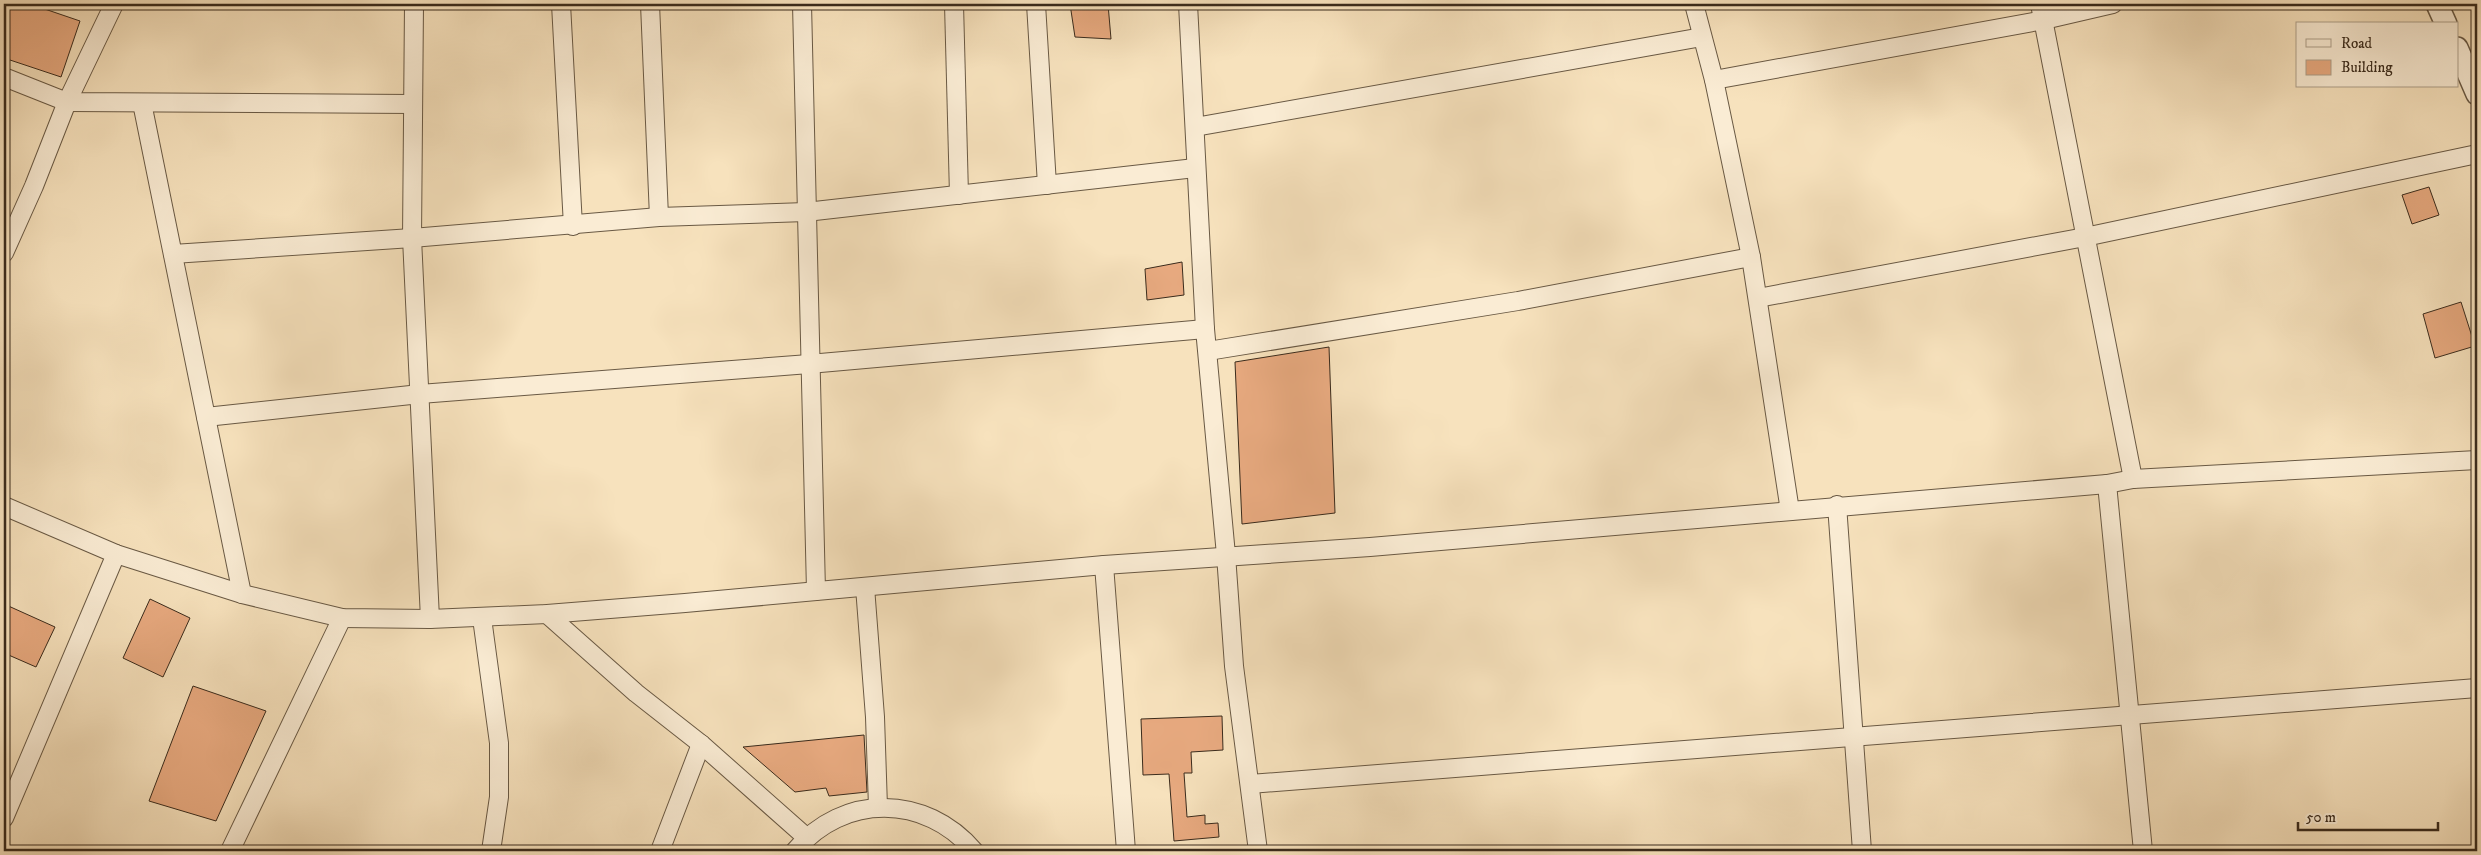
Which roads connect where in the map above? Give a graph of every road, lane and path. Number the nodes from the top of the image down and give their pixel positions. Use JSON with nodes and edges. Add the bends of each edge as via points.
{"nodes":[{"id":1,"x":114,"y":4,"type":"edge"},
{"id":2,"x":414,"y":4,"type":"edge"},
{"id":3,"x":561,"y":4,"type":"edge"},
{"id":4,"x":650,"y":4,"type":"edge"},
{"id":5,"x":802,"y":4,"type":"edge"},
{"id":6,"x":954,"y":4,"type":"edge"},
{"id":7,"x":1036,"y":4,"type":"edge"},
{"id":8,"x":1188,"y":4,"type":"edge"},
{"id":9,"x":1694,"y":4,"type":"edge"},
{"id":10,"x":2113,"y":4,"type":"edge"},
{"id":11,"x":2438,"y":4,"type":"edge"},
{"id":12,"x":2042,"y":12,"type":"edge"},
{"id":13,"x":2445,"y":22,"type":"edge"},
{"id":14,"x":1702,"y":37,"type":"junction"},
{"id":15,"x":2458,"y":50,"type":"edge"},
{"id":16,"x":4,"y":77,"type":"edge"},
{"id":17,"x":1714,"y":80,"type":"junction"},
{"id":18,"x":2475,"y":83,"type":"edge"},
{"id":19,"x":67,"y":102,"type":"junction"},
{"id":20,"x":142,"y":103,"type":"junction"},
{"id":21,"x":413,"y":104,"type":"junction"},
{"id":22,"x":1195,"y":128,"type":"junction"},
{"id":23,"x":2477,"y":154,"type":"edge"},
{"id":24,"x":1195,"y":168,"type":"junction"},
{"id":25,"x":1047,"y":185,"type":"junction"},
{"id":26,"x":959,"y":195,"type":"junction"},
{"id":27,"x":806,"y":212,"type":"junction"},
{"id":28,"x":659,"y":217,"type":"junction"},
{"id":29,"x":574,"y":226,"type":"junction"},
{"id":30,"x":412,"y":238,"type":"junction"},
{"id":31,"x":2085,"y":238,"type":"junction"},
{"id":32,"x":4,"y":253,"type":"edge"},
{"id":33,"x":173,"y":254,"type":"junction"},
{"id":34,"x":1751,"y":257,"type":"junction"},
{"id":35,"x":1758,"y":298,"type":"junction"},
{"id":36,"x":1205,"y":329,"type":"junction"},
{"id":37,"x":1208,"y":351,"type":"junction"},
{"id":38,"x":809,"y":364,"type":"junction"},
{"id":39,"x":420,"y":394,"type":"junction"},
{"id":40,"x":206,"y":417,"type":"junction"},
{"id":41,"x":2477,"y":460,"type":"edge"},
{"id":42,"x":2134,"y":479,"type":"junction"},
{"id":43,"x":2107,"y":484,"type":"junction"},
{"id":44,"x":1837,"y":505,"type":"junction"},
{"id":45,"x":4,"y":506,"type":"edge"},
{"id":46,"x":1790,"y":511,"type":"junction"},
{"id":47,"x":116,"y":554,"type":"junction"},
{"id":48,"x":1226,"y":556,"type":"junction"},
{"id":49,"x":1104,"y":564,"type":"junction"},
{"id":50,"x":865,"y":587,"type":"junction"},
{"id":51,"x":816,"y":591,"type":"junction"},
{"id":52,"x":242,"y":594,"type":"junction"},
{"id":53,"x":547,"y":614,"type":"junction"},
{"id":54,"x":342,"y":618,"type":"junction"},
{"id":55,"x":482,"y":618,"type":"junction"},
{"id":56,"x":430,"y":619,"type":"junction"},
{"id":57,"x":2477,"y":688,"type":"edge"},
{"id":58,"x":2130,"y":716,"type":"junction"},
{"id":59,"x":1854,"y":736,"type":"junction"},
{"id":60,"x":701,"y":744,"type":"junction"},
{"id":61,"x":1250,"y":784,"type":"junction"},
{"id":62,"x":878,"y":807,"type":"junction"},
{"id":63,"x":4,"y":818,"type":"edge"},
{"id":64,"x":806,"y":837,"type":"junction"},
{"id":65,"x":230,"y":851,"type":"edge"},
{"id":66,"x":491,"y":851,"type":"edge"},
{"id":67,"x":660,"y":851,"type":"edge"},
{"id":68,"x":795,"y":851,"type":"edge"},
{"id":69,"x":974,"y":851,"type":"edge"},
{"id":70,"x":1126,"y":851,"type":"edge"},
{"id":71,"x":1258,"y":851,"type":"edge"},
{"id":72,"x":1862,"y":851,"type":"edge"},
{"id":73,"x":2143,"y":851,"type":"edge"}],
"edges":[{"from":1,"to":19,"type":"street"},
{"from":2,"to":21,"type":"street"},
{"from":3,"to":29,"type":"street"},
{"from":4,"to":28,"type":"street"},
{"from":5,"to":27,"type":"street"},
{"from":6,"to":26,"type":"street"},
{"from":7,"to":25,"type":"street"},
{"from":8,"to":22,"type":"street"},
{"from":9,"to":14,"type":"street"},
{"from":10,"to":12,"type":"street"},
{"from":11,"to":13,"type":"street"},
{"from":12,"to":17,"type":"street"},
{"from":12,"to":31,"type":"street"},
{"from":14,"to":17,"type":"street"},
{"from":14,"to":22,"type":"street"},
{"from":15,"to":18,"type":"street"},
{"from":16,"to":19,"type":"street"},
{"from":17,"to":34,"type":"street"},
{"from":19,"to":20,"type":"street"},
{"from":19,"to":32,"type":"street"},
{"from":20,"to":21,"type":"street"},
{"from":20,"to":33,"type":"street"},
{"from":21,"to":30,"type":"street"},
{"from":22,"to":24,"type":"street"},
{"from":23,"to":31,"type":"street"},
{"from":24,"to":25,"type":"street"},
{"from":24,"to":36,"type":"street"},
{"from":25,"to":26,"type":"street"},
{"from":26,"to":27,"type":"street"},
{"from":27,"to":28,"type":"street"},
{"from":27,"to":38,"type":"street"},
{"from":28,"to":29,"type":"street"},
{"from":29,"to":30,"type":"street"},
{"from":30,"to":33,"type":"street"},
{"from":30,"to":39,"type":"street"},
{"from":31,"to":35,"type":"street"},
{"from":31,"to":42,"type":"street"},
{"from":33,"to":40,"type":"street"},
{"from":34,"to":35,"type":"street"},
{"from":34,"to":37,"type":"street","via":[[1518,301]]},
{"from":35,"to":46,"type":"street"},
{"from":36,"to":37,"type":"street"},
{"from":36,"to":38,"type":"street"},
{"from":37,"to":48,"type":"street"},
{"from":38,"to":39,"type":"street"},
{"from":38,"to":51,"type":"street"},
{"from":39,"to":40,"type":"street"},
{"from":39,"to":56,"type":"street"},
{"from":40,"to":52,"type":"street"},
{"from":41,"to":42,"type":"street"},
{"from":42,"to":43,"type":"street"},
{"from":43,"to":44,"type":"street"},
{"from":43,"to":58,"type":"street"},
{"from":44,"to":46,"type":"street"},
{"from":44,"to":59,"type":"street"},
{"from":45,"to":47,"type":"street"},
{"from":46,"to":48,"type":"street"},
{"from":47,"to":52,"type":"street"},
{"from":47,"to":63,"type":"street"},
{"from":48,"to":49,"type":"street"},
{"from":48,"to":61,"type":"street","via":[[1234,666]]},
{"from":49,"to":50,"type":"street"},
{"from":49,"to":70,"type":"street"},
{"from":50,"to":51,"type":"street"},
{"from":50,"to":62,"type":"street"},
{"from":51,"to":53,"type":"street"},
{"from":52,"to":54,"type":"street"},
{"from":53,"to":55,"type":"street"},
{"from":53,"to":60,"type":"street","via":[[636,693]]},
{"from":54,"to":56,"type":"street"},
{"from":54,"to":65,"type":"street"},
{"from":55,"to":56,"type":"street"},
{"from":55,"to":66,"type":"street","via":[[499,743],[499,797]]},
{"from":57,"to":58,"type":"street"},
{"from":58,"to":59,"type":"street"},
{"from":58,"to":73,"type":"street"},
{"from":59,"to":61,"type":"street"},
{"from":59,"to":72,"type":"street"},
{"from":60,"to":64,"type":"street"},
{"from":60,"to":67,"type":"street"},
{"from":61,"to":71,"type":"street"},
{"from":62,"to":64,"type":"street","via":[[852,812],[828,822]]},
{"from":62,"to":69,"type":"street","via":[[908,810],[937,820],[962,836]]},
{"from":64,"to":68,"type":"street"}]}
